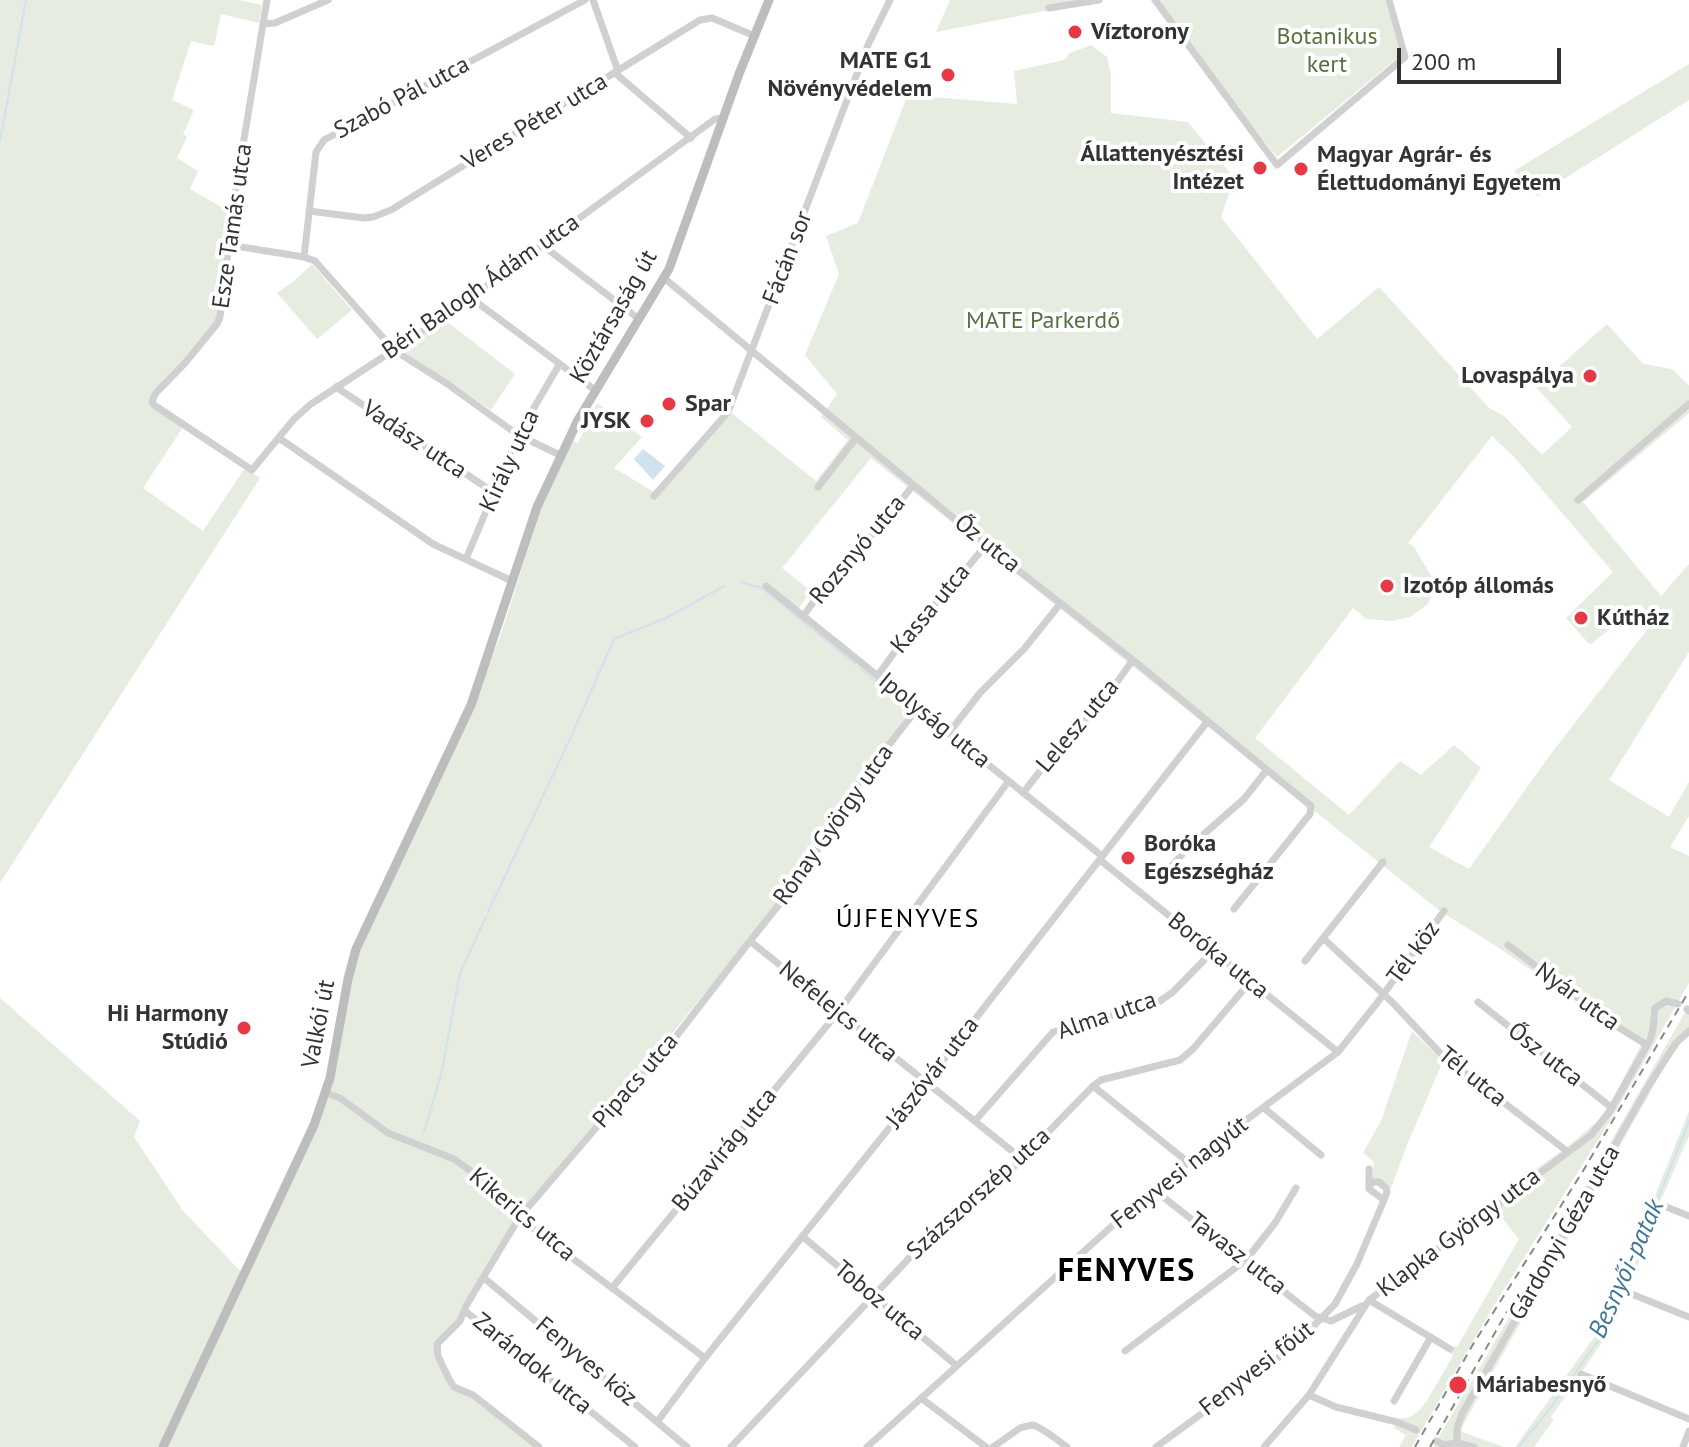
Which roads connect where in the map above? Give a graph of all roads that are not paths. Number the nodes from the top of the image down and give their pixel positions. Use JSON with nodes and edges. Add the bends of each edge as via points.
{"nodes":[{"id":1,"x":267,"y":0,"type":"edge"},
{"id":2,"x":328,"y":0,"type":"edge"},
{"id":3,"x":585,"y":0,"type":"edge"},
{"id":4,"x":593,"y":0,"type":"edge"},
{"id":5,"x":769,"y":0,"type":"edge"},
{"id":6,"x":890,"y":0,"type":"edge"},
{"id":7,"x":1099,"y":0,"type":"edge"},
{"id":8,"x":1155,"y":0,"type":"edge"},
{"id":9,"x":1389,"y":0,"type":"edge"},
{"id":10,"x":1049,"y":8,"type":"dead end"},
{"id":11,"x":263,"y":24,"type":"junction"},
{"id":12,"x":755,"y":36,"type":"junction"},
{"id":13,"x":617,"y":72,"type":"junction"},
{"id":14,"x":723,"y":118,"type":"junction"},
{"id":15,"x":691,"y":138,"type":"junction"},
{"id":16,"x":309,"y":211,"type":"junction"},
{"id":17,"x":229,"y":245,"type":"junction"},
{"id":18,"x":542,"y":245,"type":"junction"},
{"id":19,"x":304,"y":257,"type":"junction"},
{"id":20,"x":664,"y":278,"type":"junction"},
{"id":21,"x":471,"y":298,"type":"junction"},
{"id":22,"x":639,"y":319,"type":"junction"},
{"id":23,"x":394,"y":350,"type":"junction"},
{"id":24,"x":751,"y":351,"type":"junction"},
{"id":25,"x":559,"y":365,"type":"junction"},
{"id":26,"x":336,"y":387,"type":"junction"},
{"id":27,"x":595,"y":390,"type":"junction"},
{"id":28,"x":1689,"y":404,"type":"edge"},
{"id":29,"x":518,"y":435,"type":"junction"},
{"id":30,"x":279,"y":438,"type":"junction"},
{"id":31,"x":856,"y":438,"type":"junction"},
{"id":32,"x":560,"y":455,"type":"junction"},
{"id":33,"x":252,"y":470,"type":"joint"},
{"id":34,"x":913,"y":485,"type":"junction"},
{"id":35,"x":818,"y":487,"type":"dead end"},
{"id":36,"x":493,"y":492,"type":"junction"},
{"id":37,"x":654,"y":496,"type":"dead end"},
{"id":38,"x":1578,"y":500,"type":"dead end"},
{"id":39,"x":986,"y":545,"type":"junction"},
{"id":40,"x":466,"y":559,"type":"junction"},
{"id":41,"x":512,"y":581,"type":"junction"},
{"id":42,"x":766,"y":586,"type":"dead end"},
{"id":43,"x":1060,"y":604,"type":"junction"},
{"id":44,"x":504,"y":606,"type":"joint"},
{"id":45,"x":804,"y":615,"type":"junction"},
{"id":46,"x":1133,"y":660,"type":"junction"},
{"id":47,"x":878,"y":675,"type":"junction"},
{"id":48,"x":917,"y":709,"type":"junction"},
{"id":49,"x":1207,"y":722,"type":"junction"},
{"id":50,"x":948,"y":734,"type":"junction"},
{"id":51,"x":1266,"y":771,"type":"junction"},
{"id":52,"x":1008,"y":782,"type":"junction"},
{"id":53,"x":1023,"y":793,"type":"junction"},
{"id":54,"x":1101,"y":858,"type":"junction"},
{"id":55,"x":1383,"y":862,"type":"dead end"},
{"id":56,"x":1167,"y":871,"type":"dead end"},
{"id":57,"x":1234,"y":909,"type":"dead end"},
{"id":58,"x":1444,"y":911,"type":"dead end"},
{"id":59,"x":1323,"y":938,"type":"junction"},
{"id":60,"x":750,"y":941,"type":"junction"},
{"id":61,"x":1508,"y":945,"type":"dead end"},
{"id":62,"x":1212,"y":952,"type":"junction"},
{"id":63,"x":1305,"y":961,"type":"dead end"},
{"id":64,"x":1250,"y":982,"type":"junction"},
{"id":65,"x":1383,"y":995,"type":"junction"},
{"id":66,"x":1478,"y":1002,"type":"dead end"},
{"id":67,"x":1678,"y":1004,"type":"dead end"},
{"id":68,"x":839,"y":1011,"type":"junction"},
{"id":69,"x":1689,"y":1031,"type":"edge"},
{"id":70,"x":1647,"y":1045,"type":"junction"},
{"id":71,"x":1338,"y":1052,"type":"junction"},
{"id":72,"x":926,"y":1082,"type":"junction"},
{"id":73,"x":1093,"y":1086,"type":"junction"},
{"id":74,"x":326,"y":1093,"type":"junction"},
{"id":75,"x":1264,"y":1108,"type":"junction"},
{"id":76,"x":1612,"y":1108,"type":"junction"},
{"id":77,"x":975,"y":1121,"type":"junction"},
{"id":78,"x":1568,"y":1152,"type":"junction"},
{"id":79,"x":1321,"y":1155,"type":"dead end"},
{"id":80,"x":1022,"y":1159,"type":"junction"},
{"id":81,"x":1189,"y":1163,"type":"junction"},
{"id":82,"x":1369,"y":1169,"type":"dead end"},
{"id":83,"x":1296,"y":1188,"type":"dead end"},
{"id":84,"x":1153,"y":1189,"type":"junction"},
{"id":85,"x":1664,"y":1206,"type":"dead end"},
{"id":86,"x":1689,"y":1216,"type":"edge"},
{"id":87,"x":519,"y":1218,"type":"junction"},
{"id":88,"x":802,"y":1236,"type":"junction"},
{"id":89,"x":1246,"y":1260,"type":"junction"},
{"id":90,"x":484,"y":1278,"type":"junction"},
{"id":91,"x":612,"y":1288,"type":"junction"},
{"id":92,"x":1629,"y":1293,"type":"dead end"},
{"id":93,"x":872,"y":1295,"type":"junction"},
{"id":94,"x":1367,"y":1302,"type":"junction"},
{"id":95,"x":465,"y":1311,"type":"junction"},
{"id":96,"x":1689,"y":1317,"type":"edge"},
{"id":97,"x":1321,"y":1319,"type":"junction"},
{"id":98,"x":1431,"y":1337,"type":"junction"},
{"id":99,"x":1450,"y":1349,"type":"dead end"},
{"id":100,"x":1125,"y":1351,"type":"dead end"},
{"id":101,"x":705,"y":1358,"type":"junction"},
{"id":102,"x":957,"y":1366,"type":"junction"},
{"id":103,"x":1581,"y":1374,"type":"dead end"},
{"id":104,"x":1309,"y":1395,"type":"junction"},
{"id":105,"x":921,"y":1398,"type":"junction"},
{"id":106,"x":1394,"y":1401,"type":"dead end"},
{"id":107,"x":1689,"y":1419,"type":"edge"},
{"id":108,"x":657,"y":1422,"type":"junction"},
{"id":109,"x":1416,"y":1430,"type":"dead end"},
{"id":110,"x":1689,"y":1431,"type":"edge"},
{"id":111,"x":1436,"y":1441,"type":"dead end"},
{"id":112,"x":1457,"y":1443,"type":"junction"},
{"id":113,"x":163,"y":1447,"type":"edge"},
{"id":114,"x":539,"y":1447,"type":"edge"},
{"id":115,"x":635,"y":1447,"type":"edge"},
{"id":116,"x":687,"y":1447,"type":"edge"},
{"id":117,"x":731,"y":1447,"type":"edge"},
{"id":118,"x":867,"y":1447,"type":"edge"},
{"id":119,"x":986,"y":1447,"type":"edge"},
{"id":120,"x":993,"y":1447,"type":"edge"},
{"id":121,"x":1067,"y":1447,"type":"edge"},
{"id":122,"x":1156,"y":1447,"type":"edge"},
{"id":123,"x":1264,"y":1447,"type":"edge"},
{"id":124,"x":1474,"y":1447,"type":"edge"},
{"id":125,"x":1683,"y":1447,"type":"edge"}],
"edges":[{"from":1,"to":11,"type":"street","name":"Esze Tamás utca"},
{"from":2,"to":11,"type":"street"},
{"from":3,"to":16,"type":"street","name":"Szabó Pál utca","via":[[324,140],[316,152]]},
{"from":4,"to":13,"type":"street"},
{"from":5,"to":12,"type":"main road","name":"Köztársaság út"},
{"from":6,"to":24,"type":"street","name":"Fácán sor"},
{"from":7,"to":10,"type":"street"},
{"from":8,"to":9,"type":"street","via":[[1277,165],[1405,57]]},
{"from":11,"to":17,"type":"street","name":"Esze Tamás utca"},
{"from":12,"to":13,"type":"street","name":"Veres Péter utca","via":[[704,18]]},
{"from":12,"to":14,"type":"main road","name":"Köztársaság út"},
{"from":13,"to":15,"type":"street"},
{"from":13,"to":16,"type":"street","name":"Veres Péter utca","via":[[383,214],[355,218]]},
{"from":14,"to":15,"type":"street","name":"Béri Balogh Ádám utca"},
{"from":14,"to":20,"type":"main road","name":"Köztársaság út"},
{"from":15,"to":18,"type":"street","name":"Béri Balogh Ádám utca"},
{"from":16,"to":19,"type":"street","name":"Szabó Pál utca"},
{"from":17,"to":19,"type":"street"},
{"from":17,"to":33,"type":"street","name":"Esze Tamás utca","via":[[219,321],[152,402]]},
{"from":18,"to":21,"type":"street","name":"Béri Balogh Ádám utca"},
{"from":18,"to":22,"type":"street"},
{"from":19,"to":23,"type":"street","via":[[321,266]]},
{"from":20,"to":22,"type":"main road","name":"Köztársaság út"},
{"from":20,"to":24,"type":"street","name":"Őz utca"},
{"from":21,"to":23,"type":"street","name":"Béri Balogh Ádám utca"},
{"from":21,"to":25,"type":"street"},
{"from":22,"to":27,"type":"main road","name":"Köztársaság út"},
{"from":23,"to":26,"type":"street","name":"Béri Balogh Ádám utca"},
{"from":23,"to":29,"type":"street"},
{"from":24,"to":31,"type":"street","name":"Őz utca"},
{"from":24,"to":37,"type":"street","name":"Fácán sor","via":[[728,412]]},
{"from":25,"to":27,"type":"street"},
{"from":25,"to":29,"type":"street","name":"Király utca"},
{"from":26,"to":30,"type":"street","name":"Béri Balogh Ádám utca","via":[[303,410]]},
{"from":26,"to":36,"type":"street","name":"Vadász utca"},
{"from":27,"to":32,"type":"main road","name":"Köztársaság út"},
{"from":28,"to":38,"type":"street"},
{"from":29,"to":32,"type":"street"},
{"from":29,"to":36,"type":"street","name":"Király utca"},
{"from":30,"to":33,"type":"street","name":"Béri Balogh Ádám utca"},
{"from":30,"to":40,"type":"street","via":[[433,544]]},
{"from":31,"to":34,"type":"street","name":"Őz utca"},
{"from":31,"to":35,"type":"street"},
{"from":32,"to":41,"type":"main road","name":"Köztársaság út"},
{"from":34,"to":39,"type":"street","name":"Őz utca"},
{"from":34,"to":45,"type":"street","name":"Rozsnyó utca"},
{"from":36,"to":40,"type":"street","name":"Király utca"},
{"from":39,"to":43,"type":"street","name":"Őz utca"},
{"from":39,"to":47,"type":"street","name":"Kassa utca","via":[[914,625]]},
{"from":40,"to":41,"type":"street"},
{"from":41,"to":44,"type":"main road","name":"Köztársaság út"},
{"from":42,"to":45,"type":"street","name":"Ipolyság utca"},
{"from":43,"to":46,"type":"street","name":"Őz utca"},
{"from":43,"to":50,"type":"street"},
{"from":44,"to":74,"type":"main road","name":"Valkói út","via":[[457,737],[356,949]]},
{"from":45,"to":47,"type":"street","name":"Ipolyság utca"},
{"from":46,"to":49,"type":"street","name":"Őz utca"},
{"from":46,"to":53,"type":"street","name":"Lelesz utca"},
{"from":47,"to":48,"type":"street","name":"Ipolyság utca"},
{"from":48,"to":50,"type":"street","name":"Ipolyság utca"},
{"from":48,"to":60,"type":"street","name":"Rónay György utca","via":[[855,788],[801,877]]},
{"from":49,"to":51,"type":"street","name":"Őz utca"},
{"from":49,"to":54,"type":"street","name":"Jászóvár utca"},
{"from":50,"to":52,"type":"street","name":"Ipolyság utca"},
{"from":51,"to":56,"type":"street","via":[[1244,799]]},
{"from":51,"to":57,"type":"street","name":"Őz utca","via":[[1312,808]]},
{"from":52,"to":53,"type":"street","name":"Ipolyság utca"},
{"from":52,"to":68,"type":"street","name":"Búzavirág utca"},
{"from":53,"to":54,"type":"street","name":"Ipolyság utca"},
{"from":54,"to":62,"type":"street","name":"Boróka utca"},
{"from":54,"to":72,"type":"street","name":"Jászóvár utca"},
{"from":55,"to":59,"type":"street"},
{"from":58,"to":65,"type":"street","name":"Tél köz"},
{"from":59,"to":63,"type":"street"},
{"from":59,"to":65,"type":"street","name":"Tél utca"},
{"from":60,"to":68,"type":"street","name":"Nefelejcs utca"},
{"from":60,"to":87,"type":"street","name":"Pipacs utca","via":[[668,1047]]},
{"from":61,"to":70,"type":"street","name":"Nyár utca"},
{"from":62,"to":64,"type":"street","name":"Boróka utca"},
{"from":62,"to":77,"type":"street","name":"Alma utca","via":[[1157,1003],[1053,1032]]},
{"from":64,"to":71,"type":"street","name":"Boróka utca"},
{"from":64,"to":73,"type":"street","name":"Százszorszép utca","via":[[1187,1056]]},
{"from":65,"to":71,"type":"street","name":"Fenyvesi nagyút"},
{"from":65,"to":78,"type":"street","name":"Tél utca","via":[[1442,1055]]},
{"from":66,"to":76,"type":"street","name":"Ősz utca"},
{"from":67,"to":70,"type":"street","name":"Klapka György utca","via":[[1664,999],[1655,1008]]},
{"from":68,"to":72,"type":"street","name":"Nefelejcs utca"},
{"from":68,"to":91,"type":"street","name":"Búzavirág utca"},
{"from":69,"to":112,"type":"street","name":"Gárdonyi Géza utca","via":[[1649,1085],[1462,1414]]},
{"from":70,"to":76,"type":"street","name":"Klapka György utca"},
{"from":71,"to":75,"type":"street","name":"Fenyvesi nagyút"},
{"from":72,"to":77,"type":"street","name":"Nefelejcs utca"},
{"from":72,"to":88,"type":"street","name":"Jászóvár utca"},
{"from":73,"to":80,"type":"street","name":"Százszorszép utca"},
{"from":73,"to":81,"type":"street"},
{"from":74,"to":87,"type":"street","name":"Kikerics utca","via":[[388,1133],[454,1159],[485,1181]]},
{"from":74,"to":113,"type":"main road","name":"Valkói út"},
{"from":75,"to":79,"type":"street"},
{"from":75,"to":81,"type":"street","name":"Fenyvesi nagyút"},
{"from":76,"to":78,"type":"street","name":"Klapka György utca","via":[[1591,1135]]},
{"from":77,"to":80,"type":"street","name":"Nefelejcs utca"},
{"from":78,"to":94,"type":"street","name":"Klapka György utca"},
{"from":80,"to":93,"type":"street","name":"Százszorszép utca"},
{"from":81,"to":84,"type":"street","name":"Fenyvesi nagyút"},
{"from":82,"to":97,"type":"street","via":[[1372,1193],[1384,1200],[1349,1279]]},
{"from":83,"to":89,"type":"street"},
{"from":84,"to":89,"type":"street","name":"Tavasz utca"},
{"from":84,"to":102,"type":"street","name":"Fenyvesi nagyút"},
{"from":85,"to":86,"type":"street"},
{"from":87,"to":90,"type":"street","name":"Pipacs utca"},
{"from":87,"to":91,"type":"street","name":"Kikerics utca"},
{"from":88,"to":93,"type":"street","name":"Toboz utca"},
{"from":88,"to":101,"type":"street","name":"Jászóvár utca"},
{"from":89,"to":97,"type":"street","name":"Tavasz utca"},
{"from":89,"to":100,"type":"street"},
{"from":90,"to":95,"type":"street","name":"Pipacs utca"},
{"from":90,"to":108,"type":"street","name":"Fenyves köz"},
{"from":91,"to":101,"type":"street","name":"Kikerics utca"},
{"from":92,"to":96,"type":"street"},
{"from":93,"to":102,"type":"street","name":"Toboz utca"},
{"from":93,"to":117,"type":"street","name":"Százszorszép utca"},
{"from":94,"to":97,"type":"street","name":"Fenyvesi főút","via":[[1339,1319]]},
{"from":94,"to":98,"type":"street"},
{"from":94,"to":104,"type":"street","name":"Klapka György utca"},
{"from":95,"to":114,"type":"street","name":"Pipacs utca","via":[[437,1344],[454,1387],[473,1395]]},
{"from":95,"to":115,"type":"street","name":"Zarándok utca"},
{"from":97,"to":122,"type":"street","name":"Fenyvesi főút","via":[[1293,1347]]},
{"from":98,"to":99,"type":"street"},
{"from":98,"to":106,"type":"street"},
{"from":101,"to":108,"type":"street","name":"Jászóvár utca"},
{"from":102,"to":105,"type":"street","name":"Fenyvesi nagyút"},
{"from":103,"to":107,"type":"street"},
{"from":104,"to":109,"type":"street"},
{"from":104,"to":123,"type":"street","name":"Klapka György utca"},
{"from":105,"to":118,"type":"street","name":"Fenyvesi nagyút"},
{"from":105,"to":119,"type":"street"},
{"from":108,"to":116,"type":"street","name":"Fenyves köz"},
{"from":110,"to":125,"type":"street"},
{"from":111,"to":112,"type":"street"},
{"from":112,"to":124,"type":"street"},
{"from":120,"to":121,"type":"street","via":[[1028,1425]]}]}
